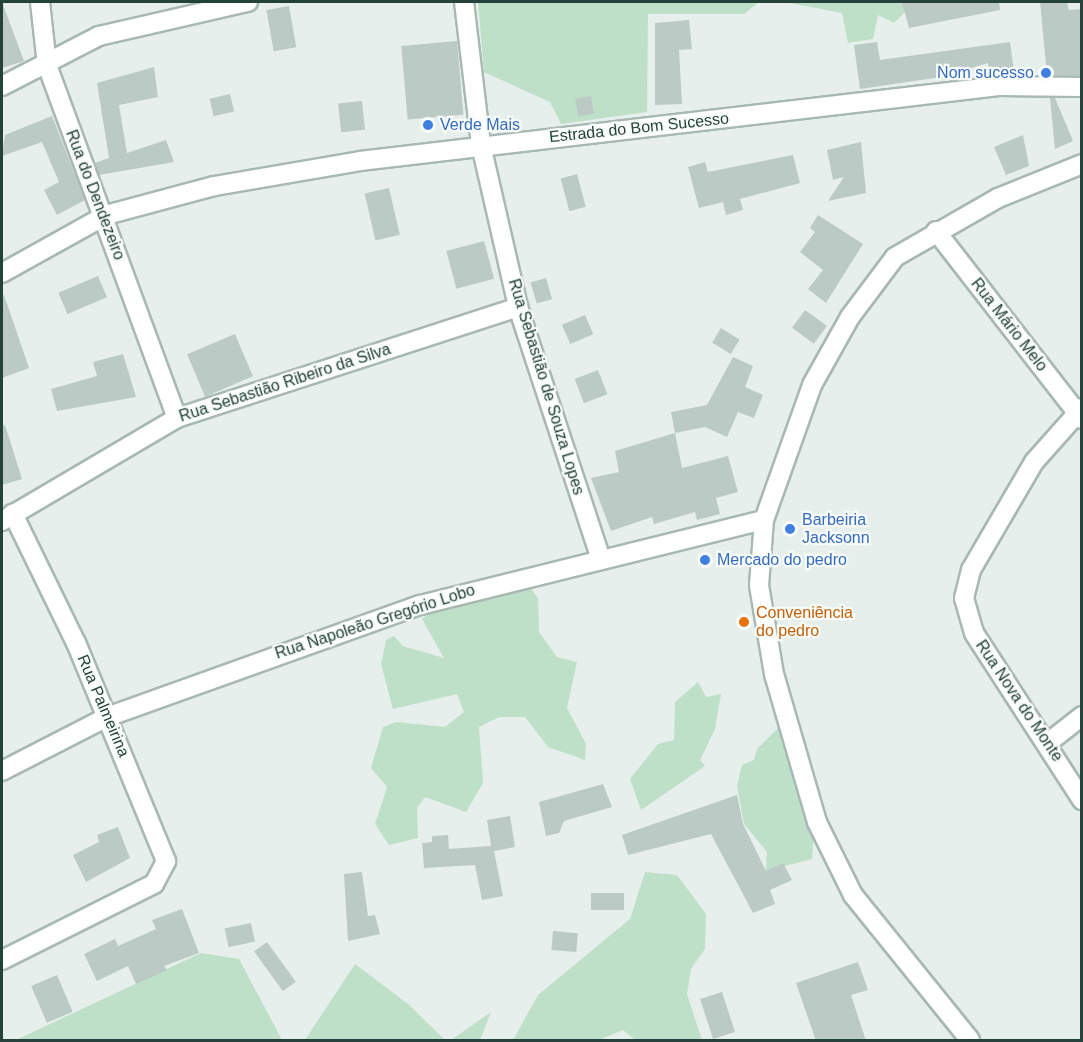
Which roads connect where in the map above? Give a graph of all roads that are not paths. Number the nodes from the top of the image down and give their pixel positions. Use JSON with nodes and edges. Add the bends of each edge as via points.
{"nodes":[{"id":1,"x":40,"y":2,"type":"edge"},
{"id":2,"x":248,"y":2,"type":"edge"},
{"id":3,"x":464,"y":2,"type":"edge"},
{"id":4,"x":47,"y":65,"type":"junction"},
{"id":5,"x":2,"y":86,"type":"edge"},
{"id":6,"x":1082,"y":87,"type":"edge"},
{"id":7,"x":481,"y":145,"type":"junction"},
{"id":8,"x":1082,"y":164,"type":"edge"},
{"id":9,"x":106,"y":215,"type":"junction"},
{"id":10,"x":936,"y":231,"type":"junction"},
{"id":11,"x":2,"y":273,"type":"edge"},
{"id":12,"x":518,"y":307,"type":"junction"},
{"id":13,"x":1080,"y":413,"type":"edge"},
{"id":14,"x":177,"y":418,"type":"junction"},
{"id":15,"x":7,"y":518,"type":"edge"},
{"id":16,"x":764,"y":520,"type":"junction"},
{"id":17,"x":600,"y":558,"type":"junction"},
{"id":18,"x":1082,"y":716,"type":"edge"},
{"id":19,"x":107,"y":717,"type":"junction"},
{"id":20,"x":1048,"y":742,"type":"junction"},
{"id":21,"x":2,"y":771,"type":"edge"},
{"id":22,"x":1082,"y":800,"type":"edge"},
{"id":23,"x":2,"y":960,"type":"edge"},
{"id":24,"x":970,"y":1041,"type":"edge"}],
"edges":[{"from":1,"to":4,"type":"street","name":"Rua do Dendezeiro"},
{"from":2,"to":4,"type":"street","via":[[99,36]]},
{"from":3,"to":7,"type":"street","name":"Rua Sebastião de Souza Lopes"},
{"from":4,"to":5,"type":"street"},
{"from":4,"to":9,"type":"street","name":"Rua do Dendezeiro"},
{"from":6,"to":7,"type":"street","name":"Estrada do Bom Sucesso","via":[[999,86]]},
{"from":7,"to":9,"type":"street","name":"Estrada do Bom Sucesso","via":[[214,186]]},
{"from":7,"to":12,"type":"street","name":"Rua Sebastião de Souza Lopes"},
{"from":8,"to":10,"type":"street","via":[[998,198]]},
{"from":9,"to":11,"type":"street","name":"Estrada do Bom Sucesso"},
{"from":9,"to":14,"type":"street","name":"Rua do Dendezeiro","via":[[144,338]]},
{"from":10,"to":13,"type":"street","name":"Rua Mário Melo"},
{"from":10,"to":16,"type":"street","via":[[895,257],[850,317],[788,440]]},
{"from":12,"to":14,"type":"street","name":"Rua Sebastião Ribeiro da Silva"},
{"from":12,"to":17,"type":"street","name":"Rua Sebastião de Souza Lopes"},
{"from":13,"to":20,"type":"street","name":"Rua Nova do Monte","via":[[1034,462],[971,570],[964,598],[974,633]]},
{"from":14,"to":15,"type":"street","name":"Rua Sebastião Ribeiro da Silva"},
{"from":15,"to":19,"type":"street","name":"Rua Palmeirina"},
{"from":16,"to":17,"type":"street","name":"Rua Napoleão Gregório Lobo"},
{"from":16,"to":24,"type":"street","via":[[759,585],[774,674],[817,822],[853,895]]},
{"from":17,"to":19,"type":"street","name":"Rua Napoleão Gregório Lobo","via":[[420,605]]},
{"from":18,"to":20,"type":"street"},
{"from":19,"to":21,"type":"street","name":"Rua Napoleão Gregório Lobo"},
{"from":19,"to":23,"type":"street","name":"Rua Palmeirina","via":[[166,861],[154,884]]},
{"from":20,"to":22,"type":"street","name":"Rua Nova do Monte"}]}
